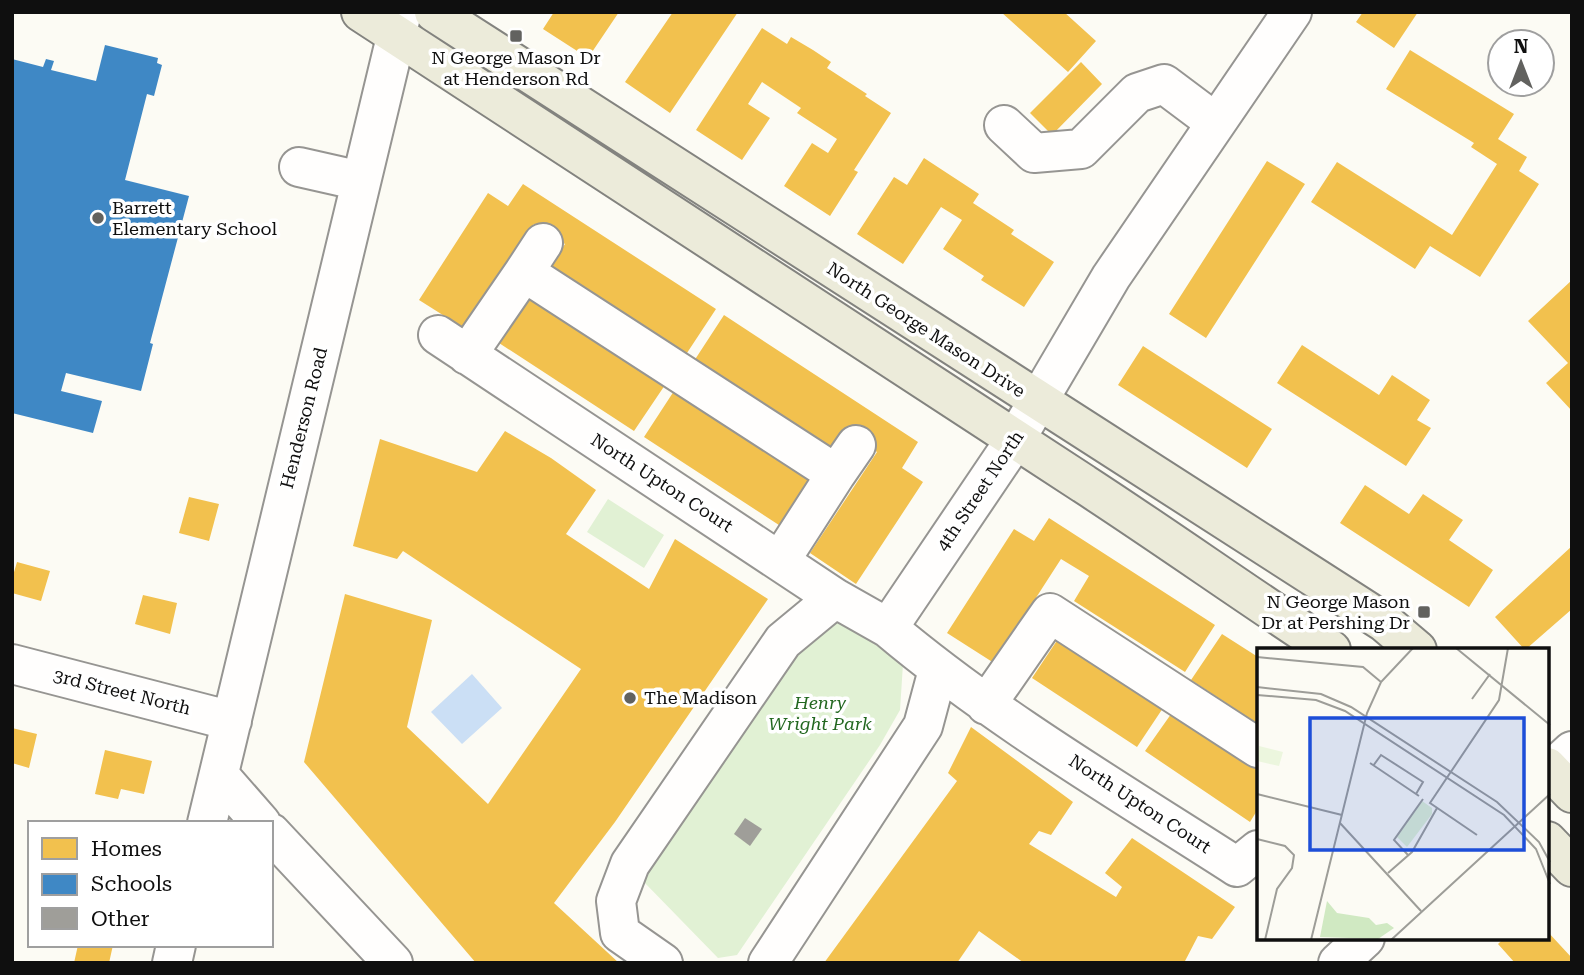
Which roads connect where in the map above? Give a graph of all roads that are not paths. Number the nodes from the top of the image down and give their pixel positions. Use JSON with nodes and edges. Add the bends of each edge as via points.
{"nodes":[{"id":1,"x":361,"y":12,"type":"edge"},
{"id":2,"x":434,"y":12,"type":"edge"},
{"id":3,"x":1292,"y":12,"type":"edge"},
{"id":4,"x":399,"y":24,"type":"edge"},
{"id":5,"x":1216,"y":123,"type":"junction"},
{"id":6,"x":1004,"y":125,"type":"dead end"},
{"id":7,"x":299,"y":167,"type":"dead end"},
{"id":8,"x":361,"y":181,"type":"junction"},
{"id":9,"x":1039,"y":402,"type":"junction"},
{"id":10,"x":1014,"y":440,"type":"junction"},
{"id":11,"x":780,"y":561,"type":"junction"},
{"id":12,"x":835,"y":598,"type":"junction"},
{"id":13,"x":888,"y":628,"type":"junction"},
{"id":14,"x":1329,"y":648,"type":"edge"},
{"id":15,"x":1416,"y":648,"type":"edge"},
{"id":16,"x":12,"y":664,"type":"edge"},
{"id":17,"x":938,"y":670,"type":"junction"},
{"id":18,"x":986,"y":705,"type":"junction"},
{"id":19,"x":232,"y":721,"type":"junction"},
{"id":20,"x":1257,"y":747,"type":"edge"},
{"id":21,"x":219,"y":775,"type":"junction"},
{"id":22,"x":208,"y":821,"type":"edge"},
{"id":23,"x":259,"y":821,"type":"edge"},
{"id":24,"x":273,"y":835,"type":"edge"},
{"id":25,"x":1549,"y":843,"type":"edge"},
{"id":26,"x":1248,"y":859,"type":"edge"},
{"id":27,"x":1572,"y":867,"type":"edge"},
{"id":28,"x":1363,"y":940,"type":"edge"},
{"id":29,"x":393,"y":963,"type":"edge"},
{"id":30,"x":663,"y":963,"type":"edge"},
{"id":31,"x":768,"y":963,"type":"edge"},
{"id":32,"x":1338,"y":963,"type":"edge"}],
"edges":[{"from":1,"to":4,"type":"main road"},
{"from":2,"to":9,"type":"main road","name":"North George Mason Drive"},
{"from":3,"to":5,"type":"street","name":"4th Street North"},
{"from":4,"to":8,"type":"street","name":"Henderson Road"},
{"from":4,"to":10,"type":"main road"},
{"from":5,"to":6,"type":"street","via":[[1164,84],[1137,93],[1081,149],[1034,153]]},
{"from":5,"to":9,"type":"street","name":"4th Street North","via":[[1111,277]]},
{"from":7,"to":8,"type":"street"},
{"from":8,"to":19,"type":"street","name":"Henderson Road"},
{"from":9,"to":10,"type":"street","name":"4th Street North"},
{"from":9,"to":15,"type":"main road","name":"North George Mason Drive","via":[[1384,622]]},
{"from":10,"to":13,"type":"street","name":"4th Street North"},
{"from":10,"to":14,"type":"main road"},
{"from":11,"to":11,"type":"street","name":"North Upton Court","via":[[453,345],[533,257],[846,460]]},
{"from":11,"to":12,"type":"street","name":"North Upton Court"},
{"from":12,"to":13,"type":"street","name":"North Upton Court"},
{"from":12,"to":30,"type":"street","via":[[783,641],[630,864],[616,901],[621,933]]},
{"from":13,"to":17,"type":"street"},
{"from":16,"to":19,"type":"street","name":"3rd Street North"},
{"from":17,"to":18,"type":"street","name":"North Upton Court"},
{"from":17,"to":31,"type":"street","via":[[922,726]]},
{"from":18,"to":20,"type":"street","via":[[1050,613]]},
{"from":18,"to":26,"type":"street","name":"North Upton Court"},
{"from":19,"to":21,"type":"street","name":"Henderson Road"},
{"from":21,"to":22,"type":"street","name":"Henderson Road"},
{"from":21,"to":23,"type":"street"},
{"from":24,"to":29,"type":"street"},
{"from":25,"to":27,"type":"main road"},
{"from":28,"to":32,"type":"street"}]}
